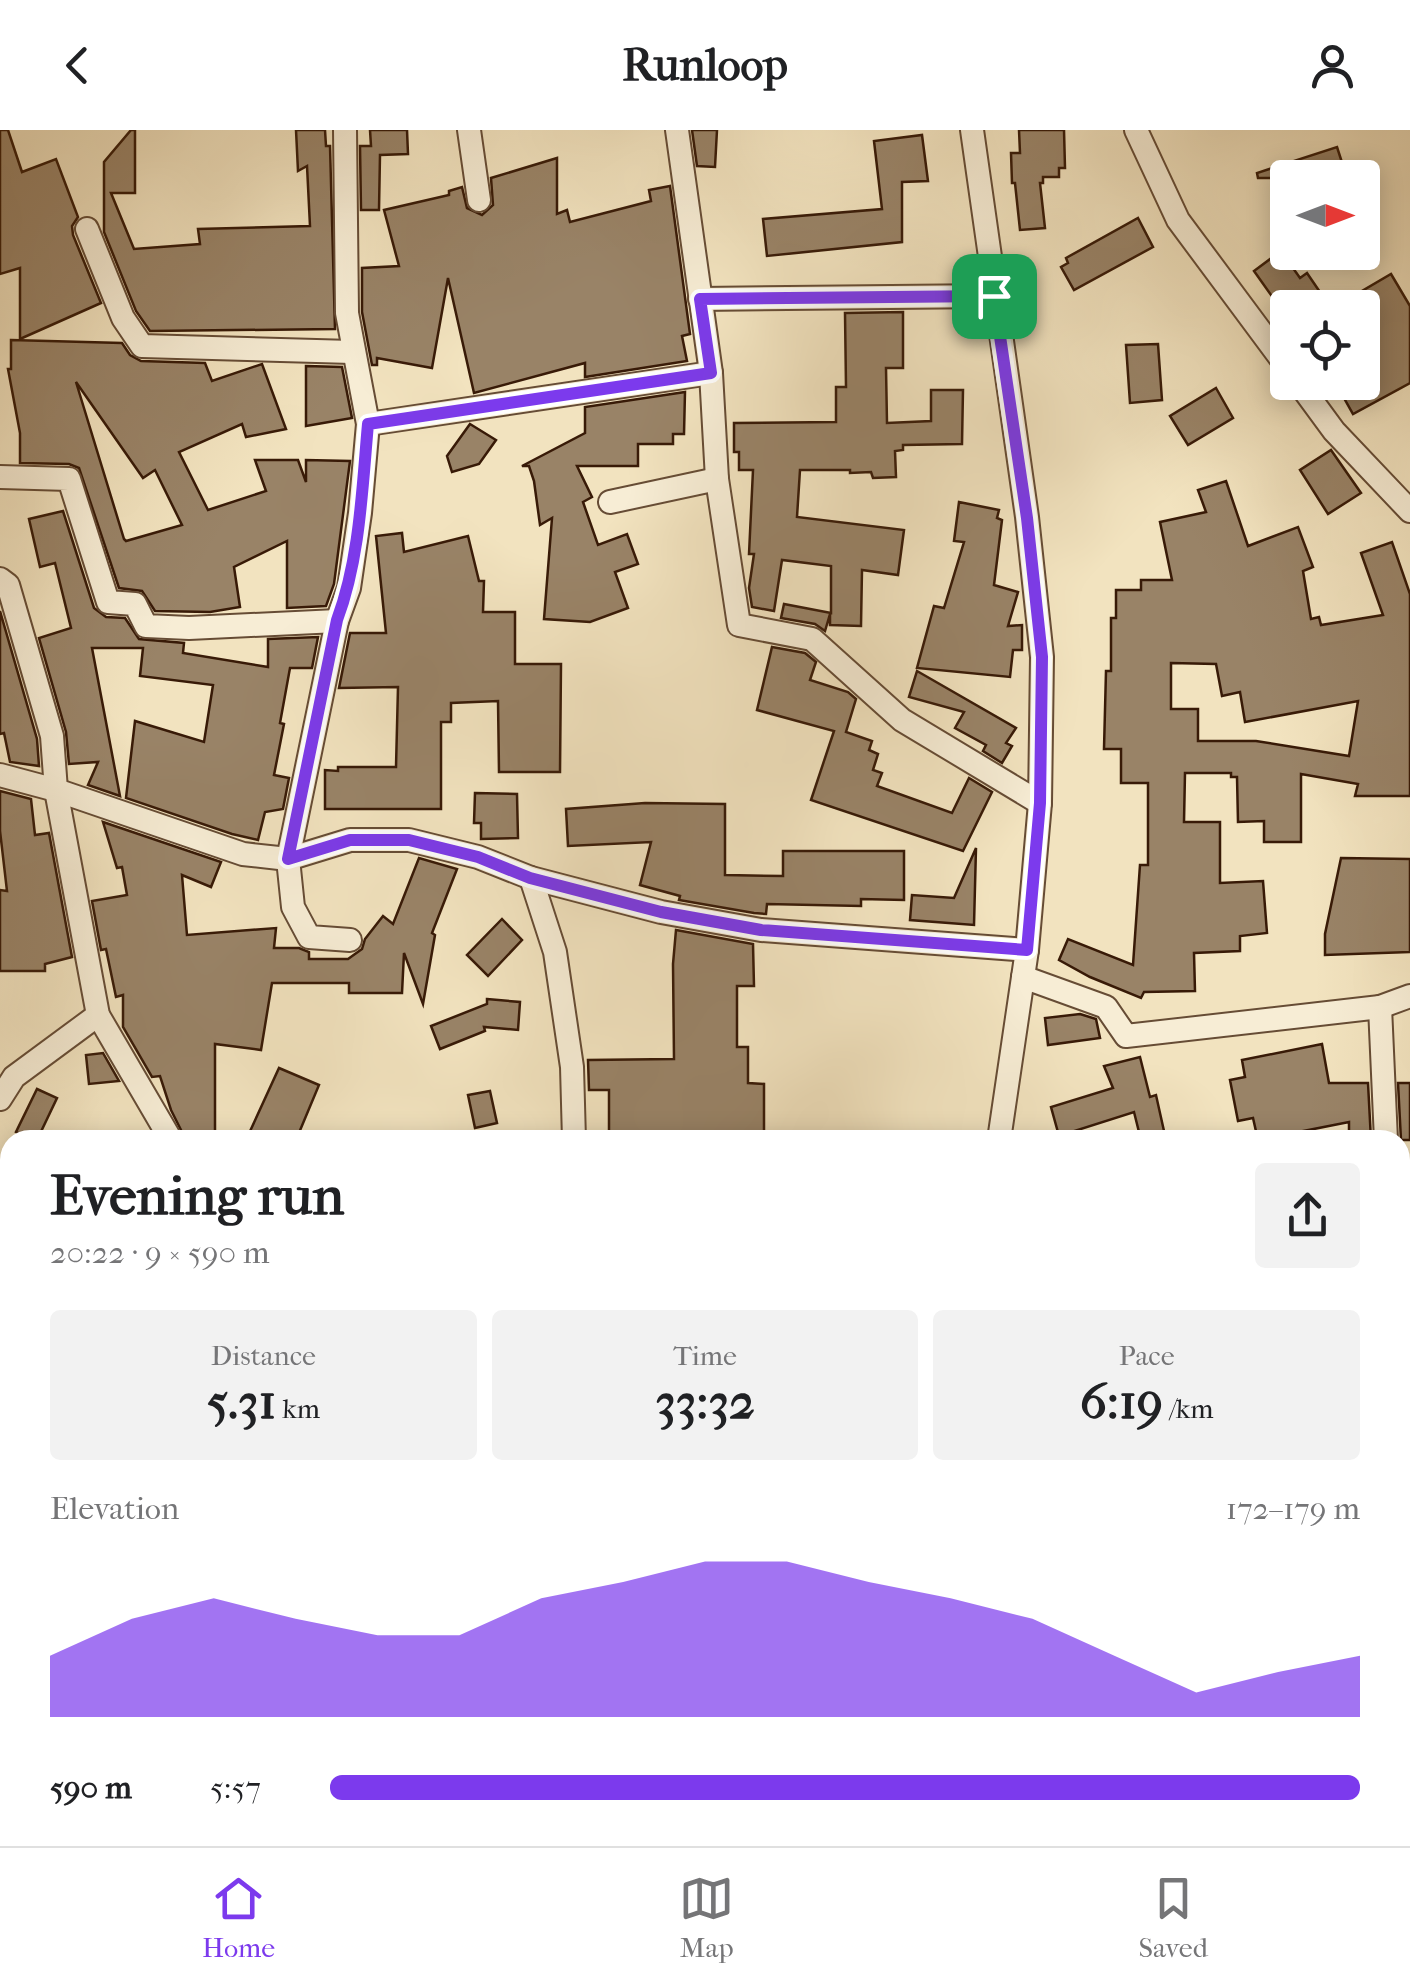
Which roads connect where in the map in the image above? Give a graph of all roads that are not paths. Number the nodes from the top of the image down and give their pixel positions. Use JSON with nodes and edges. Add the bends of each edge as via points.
{"nodes":[{"id":1,"x":344,"y":130,"type":"edge"},
{"id":2,"x":469,"y":130,"type":"edge"},
{"id":3,"x":678,"y":130,"type":"edge"},
{"id":4,"x":972,"y":130,"type":"edge"},
{"id":5,"x":1136,"y":130,"type":"edge"},
{"id":6,"x":479,"y":200,"type":"dead end"},
{"id":7,"x":87,"y":229,"type":"dead end"},
{"id":8,"x":994,"y":296,"type":"junction"},
{"id":9,"x":700,"y":299,"type":"junction"},
{"id":10,"x":1270,"y":344,"type":"edge"},
{"id":11,"x":352,"y":352,"type":"junction"},
{"id":12,"x":711,"y":373,"type":"junction"},
{"id":13,"x":1311,"y":400,"type":"edge"},
{"id":14,"x":368,"y":424,"type":"junction"},
{"id":15,"x":0,"y":477,"type":"edge"},
{"id":16,"x":717,"y":480,"type":"junction"},
{"id":17,"x":610,"y":502,"type":"dead end"},
{"id":18,"x":1410,"y":511,"type":"edge"},
{"id":19,"x":0,"y":579,"type":"edge"},
{"id":20,"x":337,"y":620,"type":"junction"},
{"id":21,"x":0,"y":775,"type":"edge"},
{"id":22,"x":56,"y":790,"type":"junction"},
{"id":23,"x":1040,"y":803,"type":"junction"},
{"id":24,"x":288,"y":859,"type":"junction"},
{"id":25,"x":530,"y":878,"type":"junction"},
{"id":26,"x":350,"y":940,"type":"dead end"},
{"id":27,"x":1027,"y":950,"type":"junction"},
{"id":28,"x":1023,"y":977,"type":"junction"},
{"id":29,"x":1410,"y":996,"type":"edge"},
{"id":30,"x":1380,"y":1007,"type":"junction"},
{"id":31,"x":98,"y":1015,"type":"junction"},
{"id":32,"x":0,"y":1099,"type":"edge"},
{"id":33,"x":165,"y":1130,"type":"edge"},
{"id":34,"x":574,"y":1130,"type":"edge"},
{"id":35,"x":1000,"y":1130,"type":"edge"},
{"id":36,"x":1386,"y":1130,"type":"edge"}],
"edges":[{"from":1,"to":11,"type":"street"},
{"from":2,"to":6,"type":"street"},
{"from":3,"to":9,"type":"street"},
{"from":4,"to":8,"type":"street"},
{"from":5,"to":10,"type":"street","via":[[1178,220]]},
{"from":7,"to":11,"type":"street","via":[[123,318],[142,346]]},
{"from":8,"to":9,"type":"street"},
{"from":8,"to":23,"type":"street","via":[[1042,657]]},
{"from":9,"to":12,"type":"street"},
{"from":11,"to":14,"type":"street"},
{"from":12,"to":14,"type":"street"},
{"from":12,"to":16,"type":"street"},
{"from":13,"to":18,"type":"street"},
{"from":14,"to":20,"type":"street","via":[[349,588]]},
{"from":15,"to":20,"type":"street","via":[[69,480],[108,602],[135,604],[146,626]]},
{"from":16,"to":17,"type":"street"},
{"from":16,"to":23,"type":"street","via":[[739,626],[812,640],[902,720]]},
{"from":19,"to":22,"type":"street","via":[[8,585],[52,736]]},
{"from":20,"to":24,"type":"street"},
{"from":21,"to":22,"type":"street"},
{"from":22,"to":24,"type":"street","via":[[243,854]]},
{"from":22,"to":31,"type":"street"},
{"from":23,"to":27,"type":"street"},
{"from":24,"to":25,"type":"street","via":[[350,840],[409,840]]},
{"from":24,"to":26,"type":"street","via":[[294,907],[310,937]]},
{"from":25,"to":27,"type":"street","via":[[761,930]]},
{"from":25,"to":34,"type":"street","via":[[555,952]]},
{"from":27,"to":28,"type":"street"},
{"from":28,"to":30,"type":"street","via":[[1106,1006],[1126,1036]]},
{"from":28,"to":35,"type":"street"},
{"from":29,"to":30,"type":"street"},
{"from":30,"to":36,"type":"street"},
{"from":31,"to":32,"type":"street","via":[[14,1078]]},
{"from":31,"to":33,"type":"street"}]}
